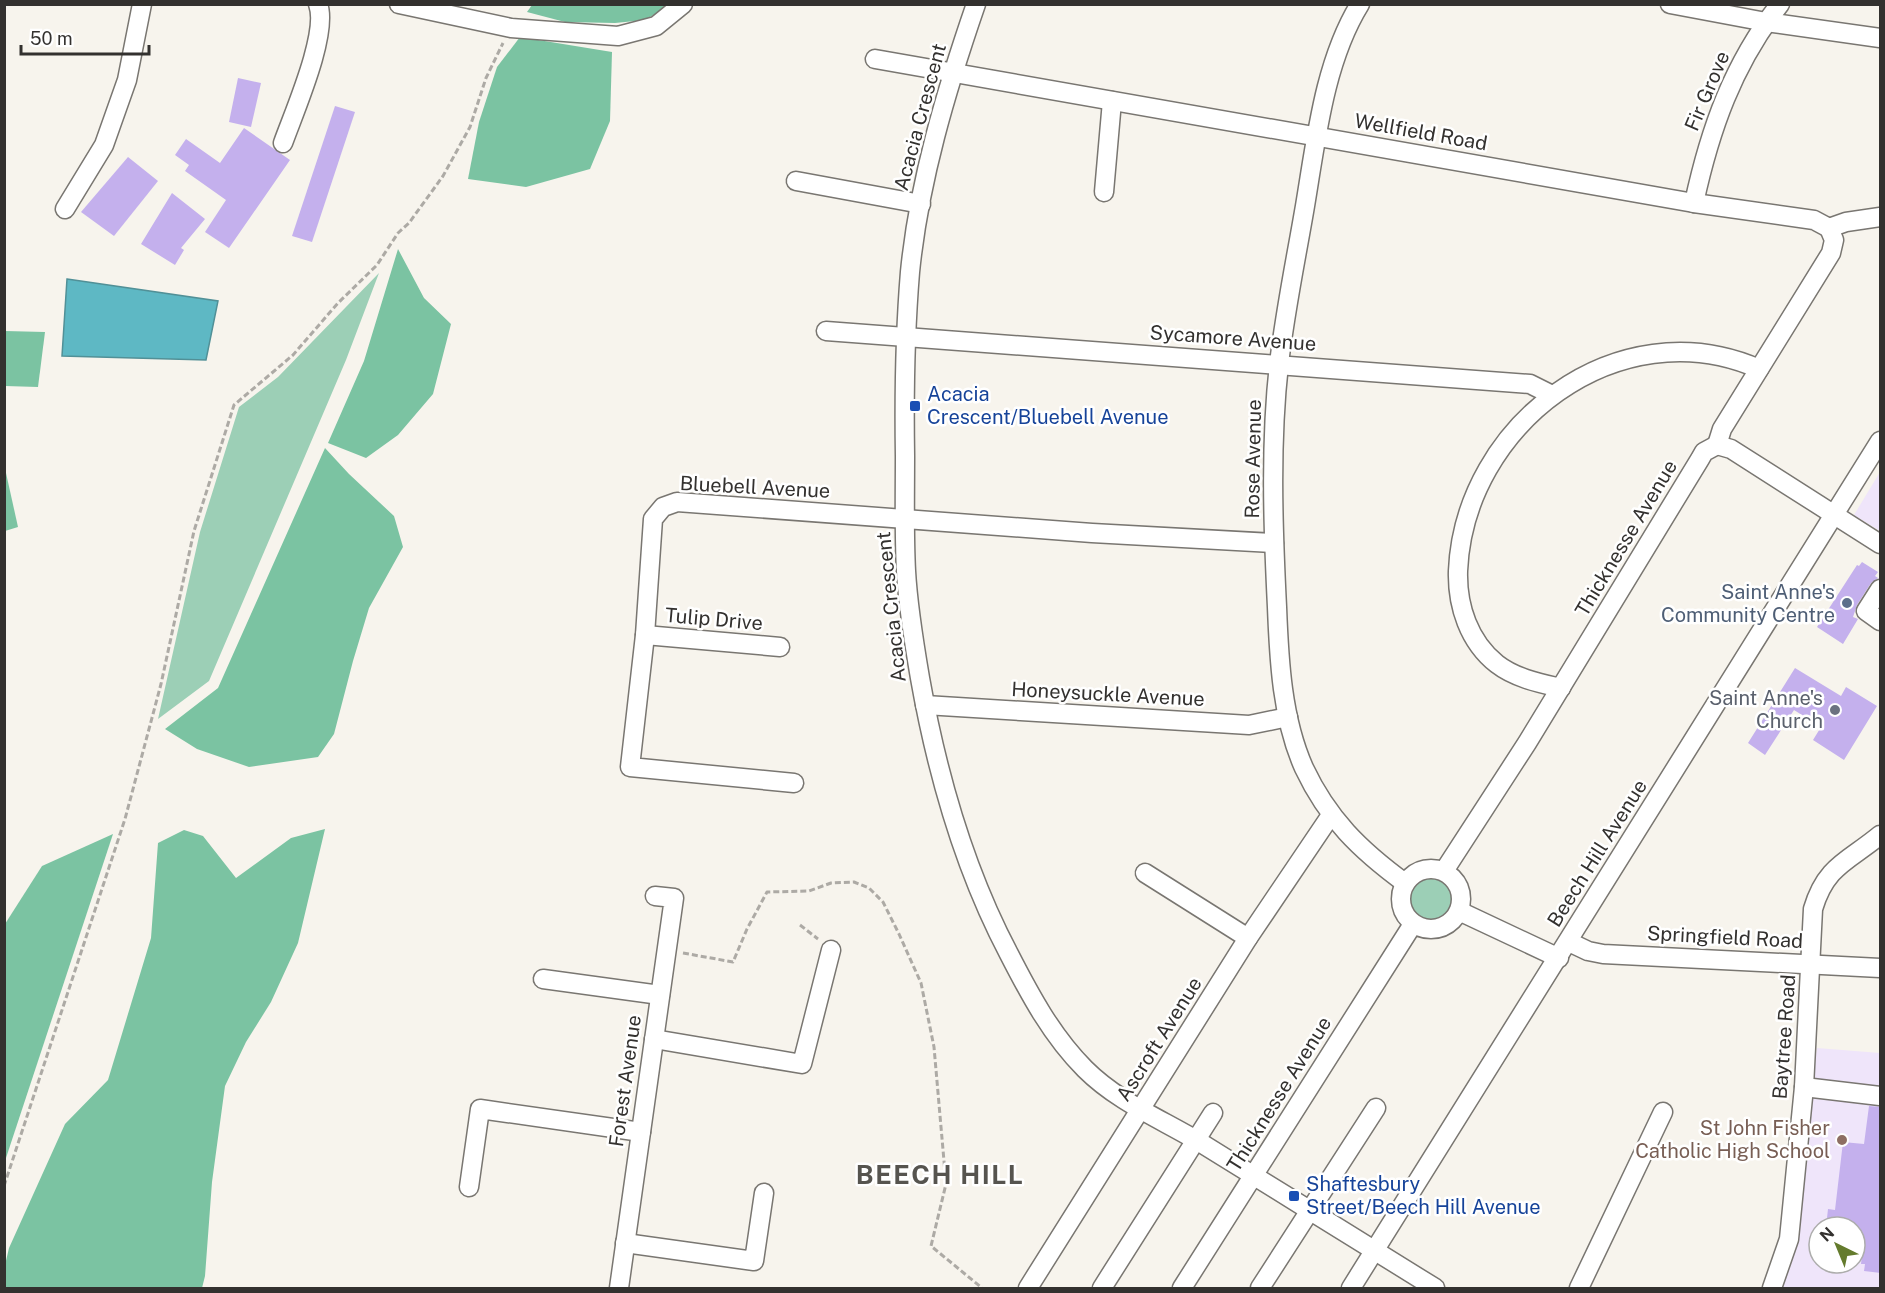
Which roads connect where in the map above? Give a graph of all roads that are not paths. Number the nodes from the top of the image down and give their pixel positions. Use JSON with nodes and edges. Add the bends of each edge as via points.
{"nodes":[{"id":1,"x":142,"y":4,"type":"edge"},
{"id":2,"x":318,"y":4,"type":"edge"},
{"id":3,"x":399,"y":4,"type":"edge"},
{"id":4,"x":683,"y":4,"type":"edge"},
{"id":5,"x":976,"y":4,"type":"edge"},
{"id":6,"x":1360,"y":4,"type":"edge"},
{"id":7,"x":1670,"y":4,"type":"edge"},
{"id":8,"x":1779,"y":4,"type":"edge"},
{"id":9,"x":1766,"y":22,"type":"junction"},
{"id":10,"x":1881,"y":38,"type":"edge"},
{"id":11,"x":875,"y":59,"type":"dead end"},
{"id":12,"x":952,"y":73,"type":"junction"},
{"id":13,"x":1113,"y":101,"type":"junction"},
{"id":14,"x":1317,"y":136,"type":"junction"},
{"id":15,"x":283,"y":143,"type":"dead end"},
{"id":16,"x":796,"y":181,"type":"dead end"},
{"id":17,"x":1104,"y":192,"type":"dead end"},
{"id":18,"x":1695,"y":202,"type":"junction"},
{"id":19,"x":921,"y":204,"type":"junction"},
{"id":20,"x":65,"y":209,"type":"dead end"},
{"id":21,"x":1881,"y":217,"type":"edge"},
{"id":22,"x":1829,"y":228,"type":"junction"},
{"id":23,"x":826,"y":331,"type":"dead end"},
{"id":24,"x":907,"y":336,"type":"junction"},
{"id":25,"x":1279,"y":364,"type":"junction"},
{"id":26,"x":1759,"y":369,"type":"junction"},
{"id":27,"x":1552,"y":395,"type":"junction"},
{"id":28,"x":1881,"y":441,"type":"edge"},
{"id":29,"x":1717,"y":445,"type":"junction"},
{"id":30,"x":1834,"y":514,"type":"junction"},
{"id":31,"x":905,"y":518,"type":"junction"},
{"id":32,"x":1274,"y":543,"type":"junction"},
{"id":33,"x":1881,"y":544,"type":"edge"},
{"id":34,"x":1881,"y":589,"type":"edge"},
{"id":35,"x":1881,"y":621,"type":"edge"},
{"id":36,"x":645,"y":635,"type":"junction"},
{"id":37,"x":780,"y":647,"type":"dead end"},
{"id":38,"x":1561,"y":688,"type":"junction"},
{"id":39,"x":925,"y":705,"type":"junction"},
{"id":40,"x":1287,"y":717,"type":"junction"},
{"id":41,"x":794,"y":783,"type":"dead end"},
{"id":42,"x":1331,"y":815,"type":"junction"},
{"id":43,"x":1881,"y":835,"type":"edge"},
{"id":44,"x":1444,"y":871,"type":"junction"},
{"id":45,"x":1145,"y":873,"type":"dead end"},
{"id":46,"x":1405,"y":883,"type":"junction"},
{"id":47,"x":655,"y":896,"type":"dead end"},
{"id":48,"x":1459,"y":911,"type":"junction"},
{"id":49,"x":1413,"y":924,"type":"junction"},
{"id":50,"x":1248,"y":938,"type":"junction"},
{"id":51,"x":1569,"y":942,"type":"junction"},
{"id":52,"x":831,"y":950,"type":"road end"},
{"id":53,"x":1559,"y":958,"type":"junction"},
{"id":54,"x":1811,"y":964,"type":"junction"},
{"id":55,"x":1881,"y":968,"type":"edge"},
{"id":56,"x":543,"y":979,"type":"dead end"},
{"id":57,"x":660,"y":995,"type":"junction"},
{"id":58,"x":654,"y":1039,"type":"junction"},
{"id":59,"x":1804,"y":1088,"type":"junction"},
{"id":60,"x":1881,"y":1096,"type":"edge"},
{"id":61,"x":1376,"y":1108,"type":"dead end"},
{"id":62,"x":1140,"y":1110,"type":"junction"},
{"id":63,"x":1663,"y":1112,"type":"dead end"},
{"id":64,"x":1214,"y":1113,"type":"dead end"},
{"id":65,"x":641,"y":1132,"type":"junction"},
{"id":66,"x":1196,"y":1140,"type":"junction"},
{"id":67,"x":1254,"y":1176,"type":"junction"},
{"id":68,"x":469,"y":1187,"type":"dead end"},
{"id":69,"x":764,"y":1193,"type":"dead end"},
{"id":70,"x":1309,"y":1210,"type":"junction"},
{"id":71,"x":625,"y":1243,"type":"junction"},
{"id":72,"x":1374,"y":1251,"type":"junction"},
{"id":73,"x":619,"y":1288,"type":"edge"},
{"id":74,"x":1028,"y":1288,"type":"edge"},
{"id":75,"x":1102,"y":1288,"type":"edge"},
{"id":76,"x":1182,"y":1288,"type":"edge"},
{"id":77,"x":1260,"y":1288,"type":"edge"},
{"id":78,"x":1351,"y":1288,"type":"edge"},
{"id":79,"x":1435,"y":1288,"type":"edge"},
{"id":80,"x":1579,"y":1288,"type":"edge"},
{"id":81,"x":1772,"y":1288,"type":"edge"}],
"edges":[{"from":1,"to":20,"type":"street","via":[[127,80],[104,145]]},
{"from":2,"to":15,"type":"street","via":[[319,36]]},
{"from":3,"to":4,"type":"street","via":[[511,28],[618,36],[656,26]]},
{"from":5,"to":12,"type":"street","name":"Acacia Crescent"},
{"from":6,"to":14,"type":"street","name":"Rose Avenue","via":[[1333,65]]},
{"from":7,"to":9,"type":"street"},
{"from":8,"to":9,"type":"street","name":"Fir Grove"},
{"from":9,"to":10,"type":"street"},
{"from":9,"to":18,"type":"street","name":"Fir Grove","via":[[1752,41],[1723,103],[1704,157]]},
{"from":11,"to":12,"type":"street","name":"Wellfield Road"},
{"from":12,"to":13,"type":"street","name":"Wellfield Road"},
{"from":12,"to":19,"type":"street","name":"Acacia Crescent"},
{"from":13,"to":14,"type":"street","name":"Wellfield Road"},
{"from":13,"to":17,"type":"street"},
{"from":14,"to":18,"type":"street","name":"Wellfield Road"},
{"from":14,"to":25,"type":"street","name":"Rose Avenue"},
{"from":16,"to":19,"type":"street"},
{"from":18,"to":22,"type":"street","name":"Wellfield Road","via":[[1814,220]]},
{"from":19,"to":24,"type":"street","name":"Acacia Crescent","via":[[910,270]]},
{"from":21,"to":22,"type":"street"},
{"from":22,"to":26,"type":"street","name":"Thicknesse Avenue","via":[[1834,240],[1831,253]]},
{"from":23,"to":24,"type":"street","name":"Sycamore Avenue"},
{"from":24,"to":25,"type":"street","name":"Sycamore Avenue"},
{"from":24,"to":31,"type":"street","name":"Acacia Crescent"},
{"from":25,"to":27,"type":"street","name":"Sycamore Avenue","via":[[1530,384]]},
{"from":25,"to":32,"type":"street","name":"Rose Avenue"},
{"from":26,"to":27,"type":"street","via":[[1725,357],[1670,352],[1612,363]]},
{"from":26,"to":29,"type":"street","name":"Thicknesse Avenue","via":[[1722,429]]},
{"from":27,"to":38,"type":"street","via":[[1519,426],[1485,474],[1464,527],[1458,584],[1467,624],[1487,656],[1514,674]]},
{"from":28,"to":30,"type":"street","name":"Beech Hill Avenue"},
{"from":29,"to":30,"type":"street","via":[[1731,449]]},
{"from":29,"to":38,"type":"street","name":"Thicknesse Avenue","via":[[1704,452]]},
{"from":30,"to":33,"type":"street"},
{"from":30,"to":51,"type":"street","name":"Beech Hill Avenue"},
{"from":31,"to":32,"type":"street","name":"Bluebell Avenue"},
{"from":31,"to":36,"type":"street","name":"Bluebell Avenue","via":[[677,502],[663,507],[653,519]]},
{"from":31,"to":39,"type":"street","name":"Acacia Crescent","via":[[906,573]]},
{"from":32,"to":40,"type":"street","name":"Rose Avenue"},
{"from":34,"to":35,"type":"street","via":[[1866,611]]},
{"from":36,"to":37,"type":"street","name":"Tulip Drive"},
{"from":36,"to":41,"type":"street","name":"Bluebell Avenue","via":[[630,767]]},
{"from":38,"to":44,"type":"street","name":"Thicknesse Avenue"},
{"from":39,"to":40,"type":"street","name":"Honeysuckle Avenue","via":[[1249,725]]},
{"from":39,"to":62,"type":"street","name":"Acacia Crescent","via":[[955,825],[982,898],[1015,966],[1061,1042],[1107,1088]]},
{"from":40,"to":42,"type":"street","name":"Rose Avenue","via":[[1304,767]]},
{"from":42,"to":46,"type":"street","name":"Rose Avenue","via":[[1354,842]]},
{"from":42,"to":50,"type":"street","name":"Ascroft Avenue"},
{"from":43,"to":54,"type":"street","name":"Baytree Road","via":[[1837,866],[1821,888],[1812,921]]},
{"from":44,"to":46,"type":"street","via":[[1419,871]]},
{"from":44,"to":48,"type":"street","via":[[1459,888]]},
{"from":45,"to":50,"type":"street"},
{"from":46,"to":49,"type":"street","via":[[1401,901]]},
{"from":47,"to":57,"type":"street","name":"Forest Avenue","via":[[674,898]]},
{"from":48,"to":49,"type":"street","via":[[1441,927]]},
{"from":48,"to":53,"type":"street"},
{"from":49,"to":67,"type":"street","name":"Thicknesse Avenue"},
{"from":50,"to":62,"type":"street","name":"Ascroft Avenue"},
{"from":51,"to":53,"type":"street","name":"Beech Hill Avenue"},
{"from":51,"to":54,"type":"street","name":"Springfield Road","via":[[1603,954]]},
{"from":52,"to":58,"type":"street","via":[[802,1064]]},
{"from":53,"to":72,"type":"street","name":"Beech Hill Avenue"},
{"from":54,"to":55,"type":"street","name":"Springfield Road"},
{"from":54,"to":59,"type":"street","name":"Baytree Road"},
{"from":56,"to":57,"type":"street"},
{"from":57,"to":58,"type":"street","name":"Forest Avenue"},
{"from":58,"to":65,"type":"street","name":"Forest Avenue"},
{"from":59,"to":60,"type":"street"},
{"from":59,"to":81,"type":"street","name":"Baytree Road","via":[[1789,1239]]},
{"from":61,"to":70,"type":"street"},
{"from":62,"to":66,"type":"street","name":"Acacia Crescent"},
{"from":62,"to":74,"type":"street","name":"Ascroft Avenue"},
{"from":63,"to":80,"type":"street"},
{"from":64,"to":66,"type":"street"},
{"from":65,"to":68,"type":"street","via":[[480,1109]]},
{"from":65,"to":71,"type":"street","name":"Forest Avenue"},
{"from":66,"to":67,"type":"street","name":"Acacia Crescent"},
{"from":66,"to":75,"type":"street"},
{"from":67,"to":70,"type":"street","name":"Acacia Crescent"},
{"from":67,"to":76,"type":"street","name":"Thicknesse Avenue"},
{"from":69,"to":71,"type":"street","via":[[754,1261]]},
{"from":70,"to":72,"type":"street","name":"Acacia Crescent"},
{"from":70,"to":77,"type":"street"},
{"from":71,"to":73,"type":"street","name":"Forest Avenue"},
{"from":72,"to":78,"type":"street","name":"Beech Hill Avenue"},
{"from":72,"to":79,"type":"street","name":"Acacia Crescent"}]}
